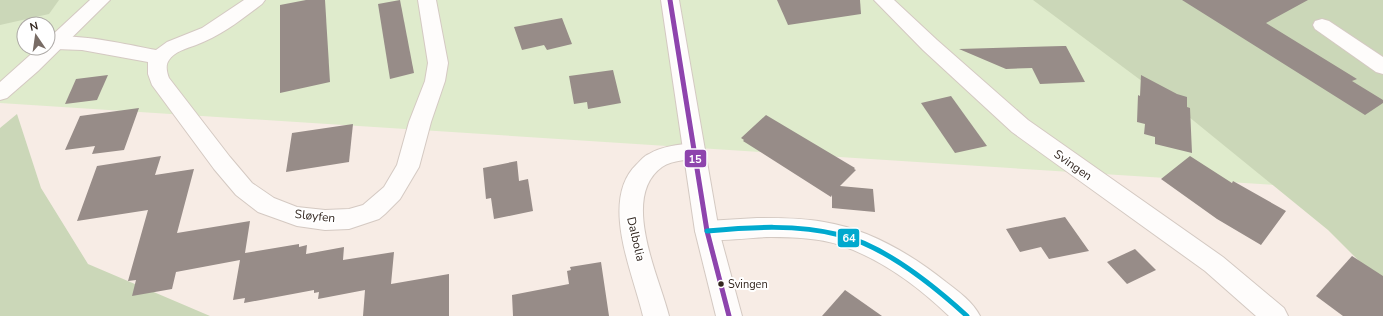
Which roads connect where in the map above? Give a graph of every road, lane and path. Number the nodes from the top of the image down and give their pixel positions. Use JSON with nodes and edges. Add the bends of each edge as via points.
{"nodes":[{"id":1,"x":101,"y":0,"type":"edge"},
{"id":2,"x":256,"y":0,"type":"edge"},
{"id":3,"x":427,"y":0,"type":"edge"},
{"id":4,"x":670,"y":0,"type":"edge"},
{"id":5,"x":883,"y":0,"type":"edge"},
{"id":6,"x":1322,"y":25,"type":"dead end"},
{"id":7,"x":56,"y":43,"type":"joint"},
{"id":8,"x":41,"y":56,"type":"edge"},
{"id":9,"x":160,"y":57,"type":"junction"},
{"id":10,"x":1383,"y":67,"type":"edge"},
{"id":11,"x":0,"y":93,"type":"edge"},
{"id":12,"x":693,"y":151,"type":"junction"},
{"id":13,"x":707,"y":231,"type":"junction"},
{"id":14,"x":656,"y":316,"type":"edge"},
{"id":15,"x":729,"y":316,"type":"edge"},
{"id":16,"x":967,"y":316,"type":"edge"},
{"id":17,"x":1274,"y":316,"type":"edge"}],
"edges":[{"from":1,"to":7,"type":"street"},
{"from":2,"to":9,"type":"street","via":[[223,24],[170,49]]},
{"from":3,"to":9,"type":"street","name":"Sløyfen","via":[[438,63],[435,81],[408,166],[392,193],[371,212],[349,219],[324,220],[297,216],[266,205],[244,188],[159,80],[156,67]]},
{"from":4,"to":12,"type":"street"},
{"from":5,"to":17,"type":"street","name":"Svingen","via":[[935,51],[1020,126],[1214,264]]},
{"from":6,"to":10,"type":"street"},
{"from":7,"to":9,"type":"street","via":[[82,44]]},
{"from":8,"to":11,"type":"street"},
{"from":12,"to":13,"type":"street"},
{"from":12,"to":14,"type":"street","name":"Dalbolia","via":[[655,160],[640,174],[632,193],[630,212]]},
{"from":13,"to":15,"type":"street"},
{"from":13,"to":16,"type":"street","via":[[801,228],[841,235],[883,252],[923,276]]}]}
